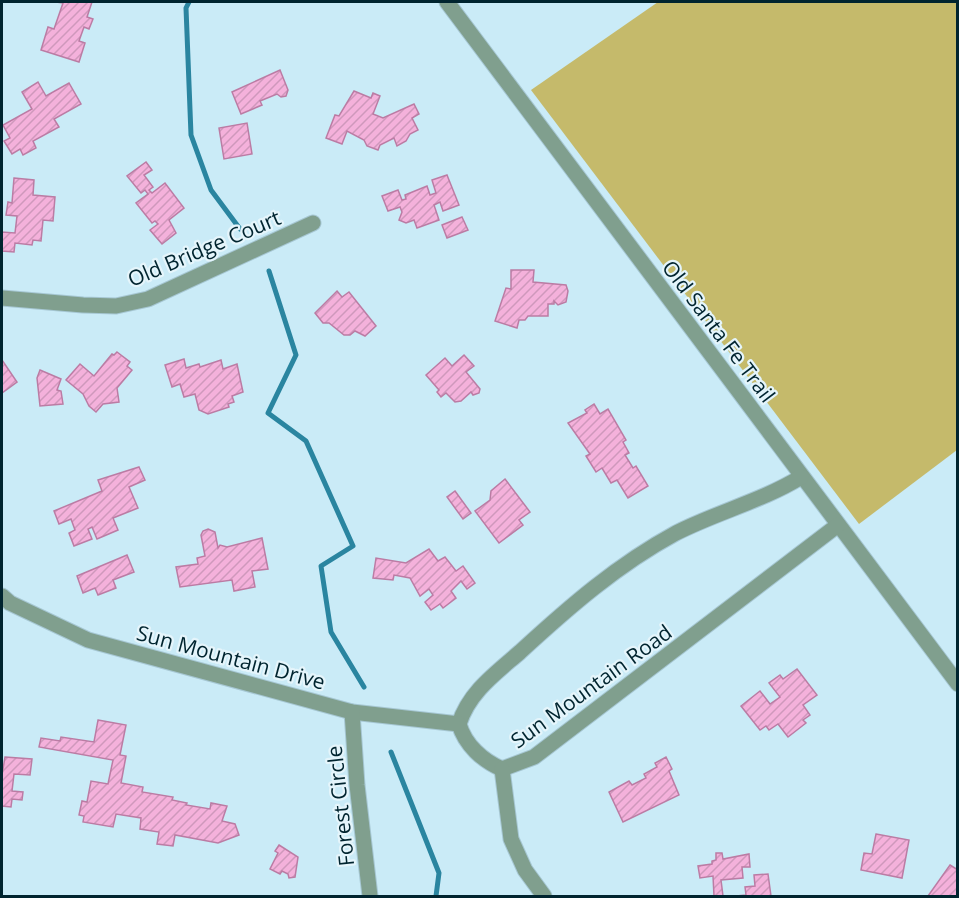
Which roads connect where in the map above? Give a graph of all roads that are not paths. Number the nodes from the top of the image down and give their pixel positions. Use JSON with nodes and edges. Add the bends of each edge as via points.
{"nodes":[{"id":1,"x":447,"y":2,"type":"edge"},
{"id":2,"x":313,"y":223,"type":"dead end"},
{"id":3,"x":2,"y":298,"type":"edge"},
{"id":4,"x":801,"y":477,"type":"junction"},
{"id":5,"x":838,"y":525,"type":"junction"},
{"id":6,"x":2,"y":596,"type":"edge"},
{"id":7,"x":957,"y":684,"type":"edge"},
{"id":8,"x":352,"y":712,"type":"junction"},
{"id":9,"x":459,"y":724,"type":"junction"},
{"id":10,"x":502,"y":769,"type":"junction"},
{"id":11,"x":370,"y":897,"type":"edge"},
{"id":12,"x":544,"y":897,"type":"edge"}],
"edges":[{"from":1,"to":4,"type":"street","name":"Old Santa Fe Trail"},
{"from":2,"to":3,"type":"street","name":"Old Bridge Court","via":[[148,299],[116,306]]},
{"from":4,"to":5,"type":"street","name":"Old Santa Fe Trail"},
{"from":4,"to":9,"type":"street","via":[[678,532],[605,578],[483,685],[463,710]]},
{"from":5,"to":7,"type":"street","name":"Old Santa Fe Trail"},
{"from":5,"to":10,"type":"street","name":"Sun Mountain Road","via":[[559,740],[534,757]]},
{"from":6,"to":8,"type":"street","name":"Sun Mountain Drive","via":[[88,640]]},
{"from":8,"to":9,"type":"street","name":"Sun Mountain Drive"},
{"from":8,"to":11,"type":"street","name":"Forest Circle"},
{"from":9,"to":10,"type":"street","name":"Sun Mountain Road","via":[[471,746],[488,763]]},
{"from":10,"to":12,"type":"street","via":[[511,839],[525,870]]}]}
